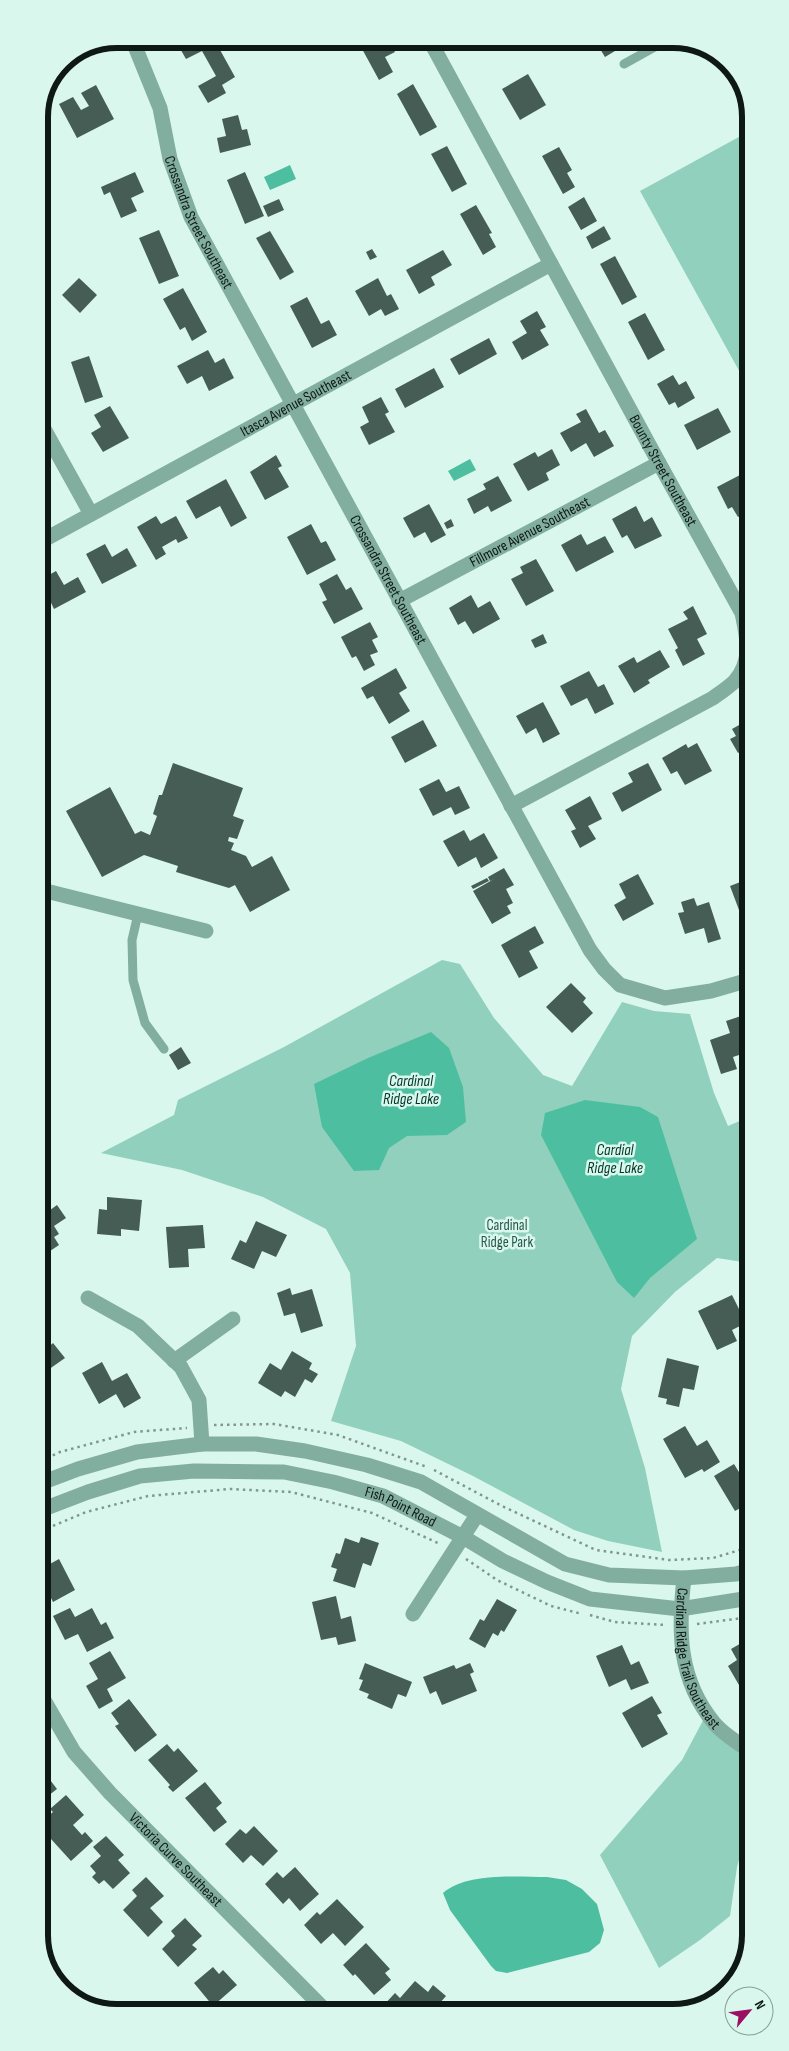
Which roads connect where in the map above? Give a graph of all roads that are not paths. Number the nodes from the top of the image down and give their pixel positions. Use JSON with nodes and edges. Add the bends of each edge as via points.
{"nodes":[{"id":1,"x":136,"y":48,"type":"edge"},
{"id":2,"x":434,"y":48,"type":"edge"},
{"id":3,"x":653,"y":48,"type":"edge"},
{"id":4,"x":624,"y":64,"type":"dead end"},
{"id":5,"x":551,"y":264,"type":"junction"},
{"id":6,"x":293,"y":404,"type":"junction"},
{"id":7,"x":48,"y":436,"type":"edge"},
{"id":8,"x":658,"y":463,"type":"junction"},
{"id":9,"x":91,"y":514,"type":"junction"},
{"id":10,"x":48,"y":538,"type":"edge"},
{"id":11,"x":399,"y":601,"type":"junction"},
{"id":12,"x":742,"y":613,"type":"edge"},
{"id":13,"x":742,"y":669,"type":"edge"},
{"id":14,"x":511,"y":806,"type":"junction"},
{"id":15,"x":48,"y":892,"type":"edge"},
{"id":16,"x":138,"y":914,"type":"junction"},
{"id":17,"x":206,"y":931,"type":"dead end"},
{"id":18,"x":742,"y":982,"type":"edge"},
{"id":19,"x":164,"y":1049,"type":"dead end"},
{"id":20,"x":88,"y":1298,"type":"dead end"},
{"id":21,"x":233,"y":1319,"type":"dead end"},
{"id":22,"x":174,"y":1360,"type":"junction"},
{"id":23,"x":202,"y":1444,"type":"junction"},
{"id":24,"x":48,"y":1480,"type":"edge"},
{"id":25,"x":48,"y":1507,"type":"edge"},
{"id":26,"x":477,"y":1515,"type":"junction"},
{"id":27,"x":463,"y":1537,"type":"junction"},
{"id":28,"x":742,"y":1572,"type":"edge"},
{"id":29,"x":684,"y":1578,"type":"junction"},
{"id":30,"x":742,"y":1599,"type":"edge"},
{"id":31,"x":680,"y":1610,"type":"junction"},
{"id":32,"x":413,"y":1614,"type":"dead end"},
{"id":33,"x":48,"y":1707,"type":"edge"},
{"id":34,"x":742,"y":1745,"type":"edge"},
{"id":35,"x":318,"y":2003,"type":"edge"}],
"edges":[{"from":1,"to":6,"type":"street","name":"Crossandra Street Southeast","via":[[160,108],[170,159],[191,217]]},
{"from":2,"to":5,"type":"street","name":"Bounty Street Southeast"},
{"from":3,"to":4,"type":"lane"},
{"from":5,"to":6,"type":"street","name":"Itasca Avenue Southeast"},
{"from":5,"to":8,"type":"street","name":"Bounty Street Southeast"},
{"from":6,"to":9,"type":"street","name":"Itasca Avenue Southeast"},
{"from":6,"to":11,"type":"street","name":"Crossandra Street Southeast"},
{"from":7,"to":9,"type":"street"},
{"from":8,"to":11,"type":"street","name":"Fillmore Avenue Southeast"},
{"from":8,"to":12,"type":"street","name":"Bounty Street Southeast"},
{"from":9,"to":10,"type":"street","name":"Itasca Avenue Southeast"},
{"from":11,"to":14,"type":"street","name":"Crossandra Street Southeast"},
{"from":13,"to":14,"type":"street","name":"Bounty Street Southeast","via":[[735,681],[713,698]]},
{"from":14,"to":18,"type":"street","name":"Crossandra Street Southeast","via":[[590,950],[620,985],[665,998]]},
{"from":15,"to":16,"type":"street"},
{"from":16,"to":17,"type":"street"},
{"from":16,"to":19,"type":"lane","via":[[132,940],[133,980],[145,1023]]},
{"from":20,"to":22,"type":"street","via":[[138,1326]]},
{"from":21,"to":22,"type":"street"},
{"from":22,"to":23,"type":"street","via":[[198,1400]]},
{"from":23,"to":24,"type":"street","name":"Fish Point Road","via":[[137,1452]]},
{"from":23,"to":26,"type":"street","name":"Fish Point Road","via":[[256,1444],[304,1450],[367,1465],[421,1482]]},
{"from":25,"to":27,"type":"street","name":"Fish Point Road","via":[[140,1476],[194,1471],[284,1472],[383,1496]]},
{"from":26,"to":27,"type":"street"},
{"from":26,"to":29,"type":"street","name":"Fish Point Road","via":[[565,1564],[609,1575]]},
{"from":27,"to":31,"type":"street","name":"Fish Point Road","via":[[503,1561],[590,1599]]},
{"from":27,"to":32,"type":"street"},
{"from":28,"to":29,"type":"street","name":"Fish Point Road"},
{"from":29,"to":31,"type":"street","name":"Cardinal Ridge Trail Southeast"},
{"from":30,"to":31,"type":"street","name":"Fish Point Road"},
{"from":31,"to":34,"type":"street","name":"Cardinal Ridge Trail Southeast","via":[[681,1652],[696,1695],[715,1724]]},
{"from":33,"to":35,"type":"street","name":"Victoria Curve Southeast","via":[[74,1752],[110,1793]]}]}
